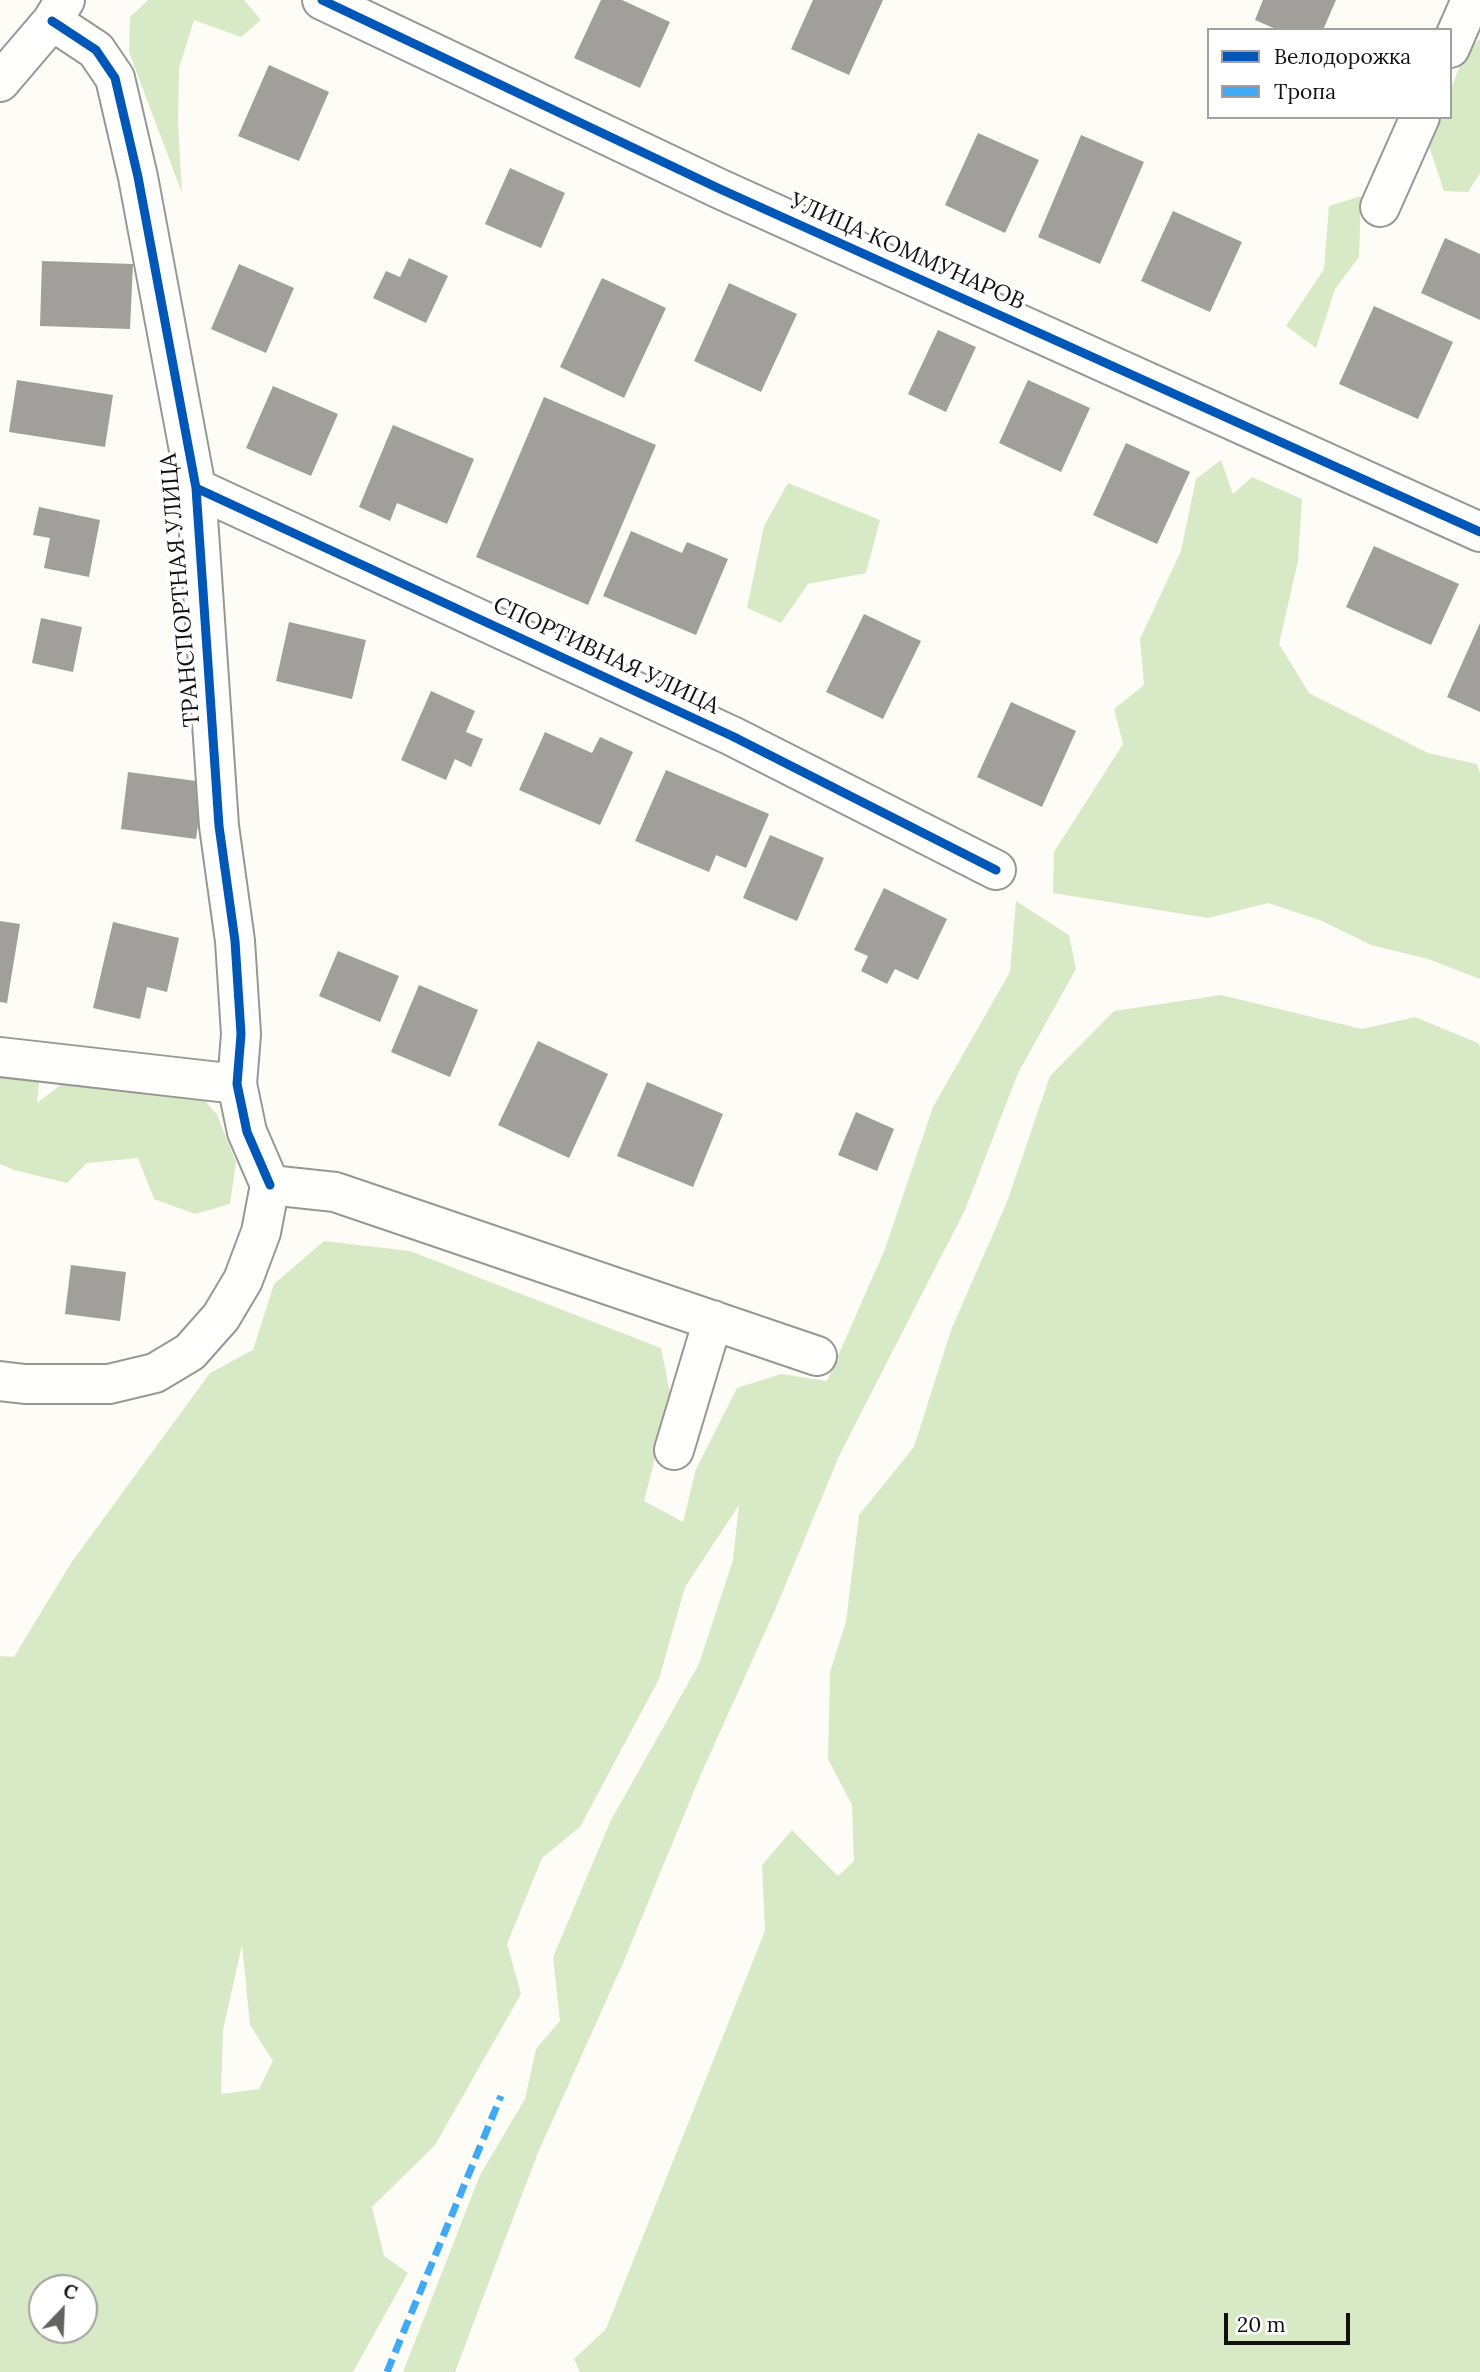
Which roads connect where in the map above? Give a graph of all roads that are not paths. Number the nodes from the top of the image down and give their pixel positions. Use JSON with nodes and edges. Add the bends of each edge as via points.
{"nodes":[{"id":1,"x":322,"y":0,"type":"edge"},
{"id":2,"x":1471,"y":0,"type":"edge"},
{"id":3,"x":58,"y":10,"type":"edge"},
{"id":4,"x":1452,"y":43,"type":"edge"},
{"id":5,"x":0,"y":82,"type":"edge"},
{"id":6,"x":1418,"y":119,"type":"edge"},
{"id":7,"x":1380,"y":207,"type":"dead end"},
{"id":8,"x":196,"y":488,"type":"junction"},
{"id":9,"x":1480,"y":532,"type":"edge"},
{"id":10,"x":996,"y":870,"type":"dead end"},
{"id":11,"x":0,"y":1057,"type":"edge"},
{"id":12,"x":237,"y":1084,"type":"junction"},
{"id":13,"x":270,"y":1185,"type":"junction"},
{"id":14,"x":713,"y":1320,"type":"junction"},
{"id":15,"x":817,"y":1356,"type":"dead end"},
{"id":16,"x":0,"y":1381,"type":"edge"},
{"id":17,"x":674,"y":1450,"type":"dead end"}],
"edges":[{"from":1,"to":9,"type":"street","name":"УЛИЦА КОММУНАРОВ","via":[[708,183]]},
{"from":2,"to":4,"type":"street"},
{"from":3,"to":5,"type":"street"},
{"from":3,"to":8,"type":"street","name":"ТРАНСПОРТНАЯ УЛИЦА","via":[[115,78]]},
{"from":6,"to":7,"type":"street"},
{"from":8,"to":10,"type":"street","name":"СПОРТИВНАЯ УЛИЦА","via":[[732,736]]},
{"from":8,"to":12,"type":"street","name":"ТРАНСПОРТНАЯ УЛИЦА","via":[[219,826],[235,941],[241,1034]]},
{"from":11,"to":12,"type":"street"},
{"from":12,"to":13,"type":"street","name":"ТРАНСПОРТНАЯ УЛИЦА","via":[[247,1132]]},
{"from":13,"to":14,"type":"street","via":[[335,1192]]},
{"from":13,"to":16,"type":"street","via":[[261,1232],[243,1280],[221,1317],[190,1352],[155,1373],[108,1384]]},
{"from":14,"to":15,"type":"street"},
{"from":14,"to":17,"type":"street"}]}
